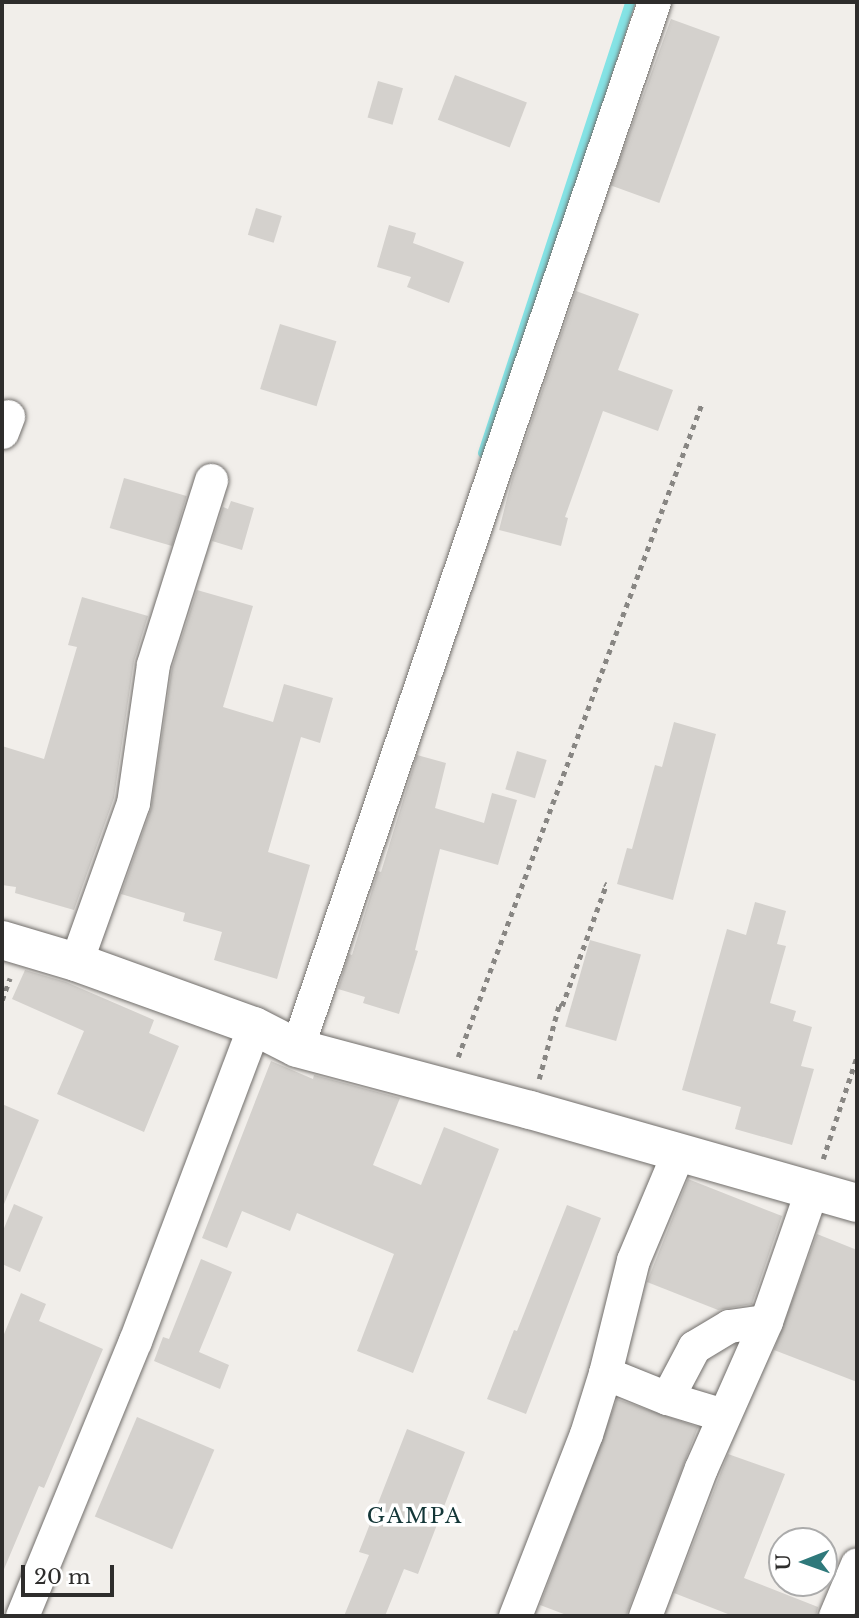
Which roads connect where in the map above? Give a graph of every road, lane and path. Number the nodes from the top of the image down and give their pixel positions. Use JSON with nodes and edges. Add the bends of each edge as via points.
{"nodes":[{"id":1,"x":654,"y":2,"type":"edge"},
{"id":2,"x":702,"y":403,"type":"dead end"},
{"id":3,"x":211,"y":480,"type":"dead end"},
{"id":4,"x":604,"y":884,"type":"dead end"},
{"id":5,"x":2,"y":940,"type":"edge"},
{"id":6,"x":76,"y":962,"type":"junction"},
{"id":7,"x":254,"y":1026,"type":"junction"},
{"id":8,"x":297,"y":1048,"type":"junction"},
{"id":9,"x":857,"y":1056,"type":"edge"},
{"id":10,"x":447,"y":1087,"type":"junction"},
{"id":11,"x":530,"y":1110,"type":"junction"},
{"id":12,"x":678,"y":1153,"type":"junction"},
{"id":13,"x":812,"y":1189,"type":"junction"},
{"id":14,"x":857,"y":1203,"type":"edge"},
{"id":15,"x":766,"y":1321,"type":"junction"},
{"id":16,"x":606,"y":1373,"type":"junction"},
{"id":17,"x":667,"y":1398,"type":"junction"},
{"id":18,"x":723,"y":1415,"type":"junction"},
{"id":19,"x":857,"y":1564,"type":"edge"},
{"id":20,"x":22,"y":1616,"type":"edge"},
{"id":21,"x":515,"y":1616,"type":"edge"},
{"id":22,"x":645,"y":1616,"type":"edge"},
{"id":23,"x":835,"y":1616,"type":"edge"}],
"edges":[{"from":1,"to":8,"type":"street"},
{"from":2,"to":10,"type":"path"},
{"from":3,"to":6,"type":"street","via":[[153,664],[133,803]]},
{"from":4,"to":11,"type":"path","via":[[559,1005]]},
{"from":5,"to":6,"type":"main road"},
{"from":6,"to":7,"type":"main road"},
{"from":7,"to":8,"type":"main road"},
{"from":7,"to":20,"type":"street","via":[[135,1341]]},
{"from":8,"to":10,"type":"main road"},
{"from":9,"to":13,"type":"path"},
{"from":10,"to":11,"type":"main road"},
{"from":11,"to":12,"type":"main road"},
{"from":12,"to":13,"type":"main road"},
{"from":12,"to":16,"type":"street","via":[[633,1260]]},
{"from":13,"to":14,"type":"main road"},
{"from":13,"to":15,"type":"street"},
{"from":15,"to":17,"type":"street","via":[[729,1326],[694,1347]]},
{"from":15,"to":18,"type":"street"},
{"from":16,"to":17,"type":"street"},
{"from":16,"to":21,"type":"street"},
{"from":17,"to":18,"type":"street"},
{"from":18,"to":22,"type":"street"},
{"from":19,"to":23,"type":"street"}]}
